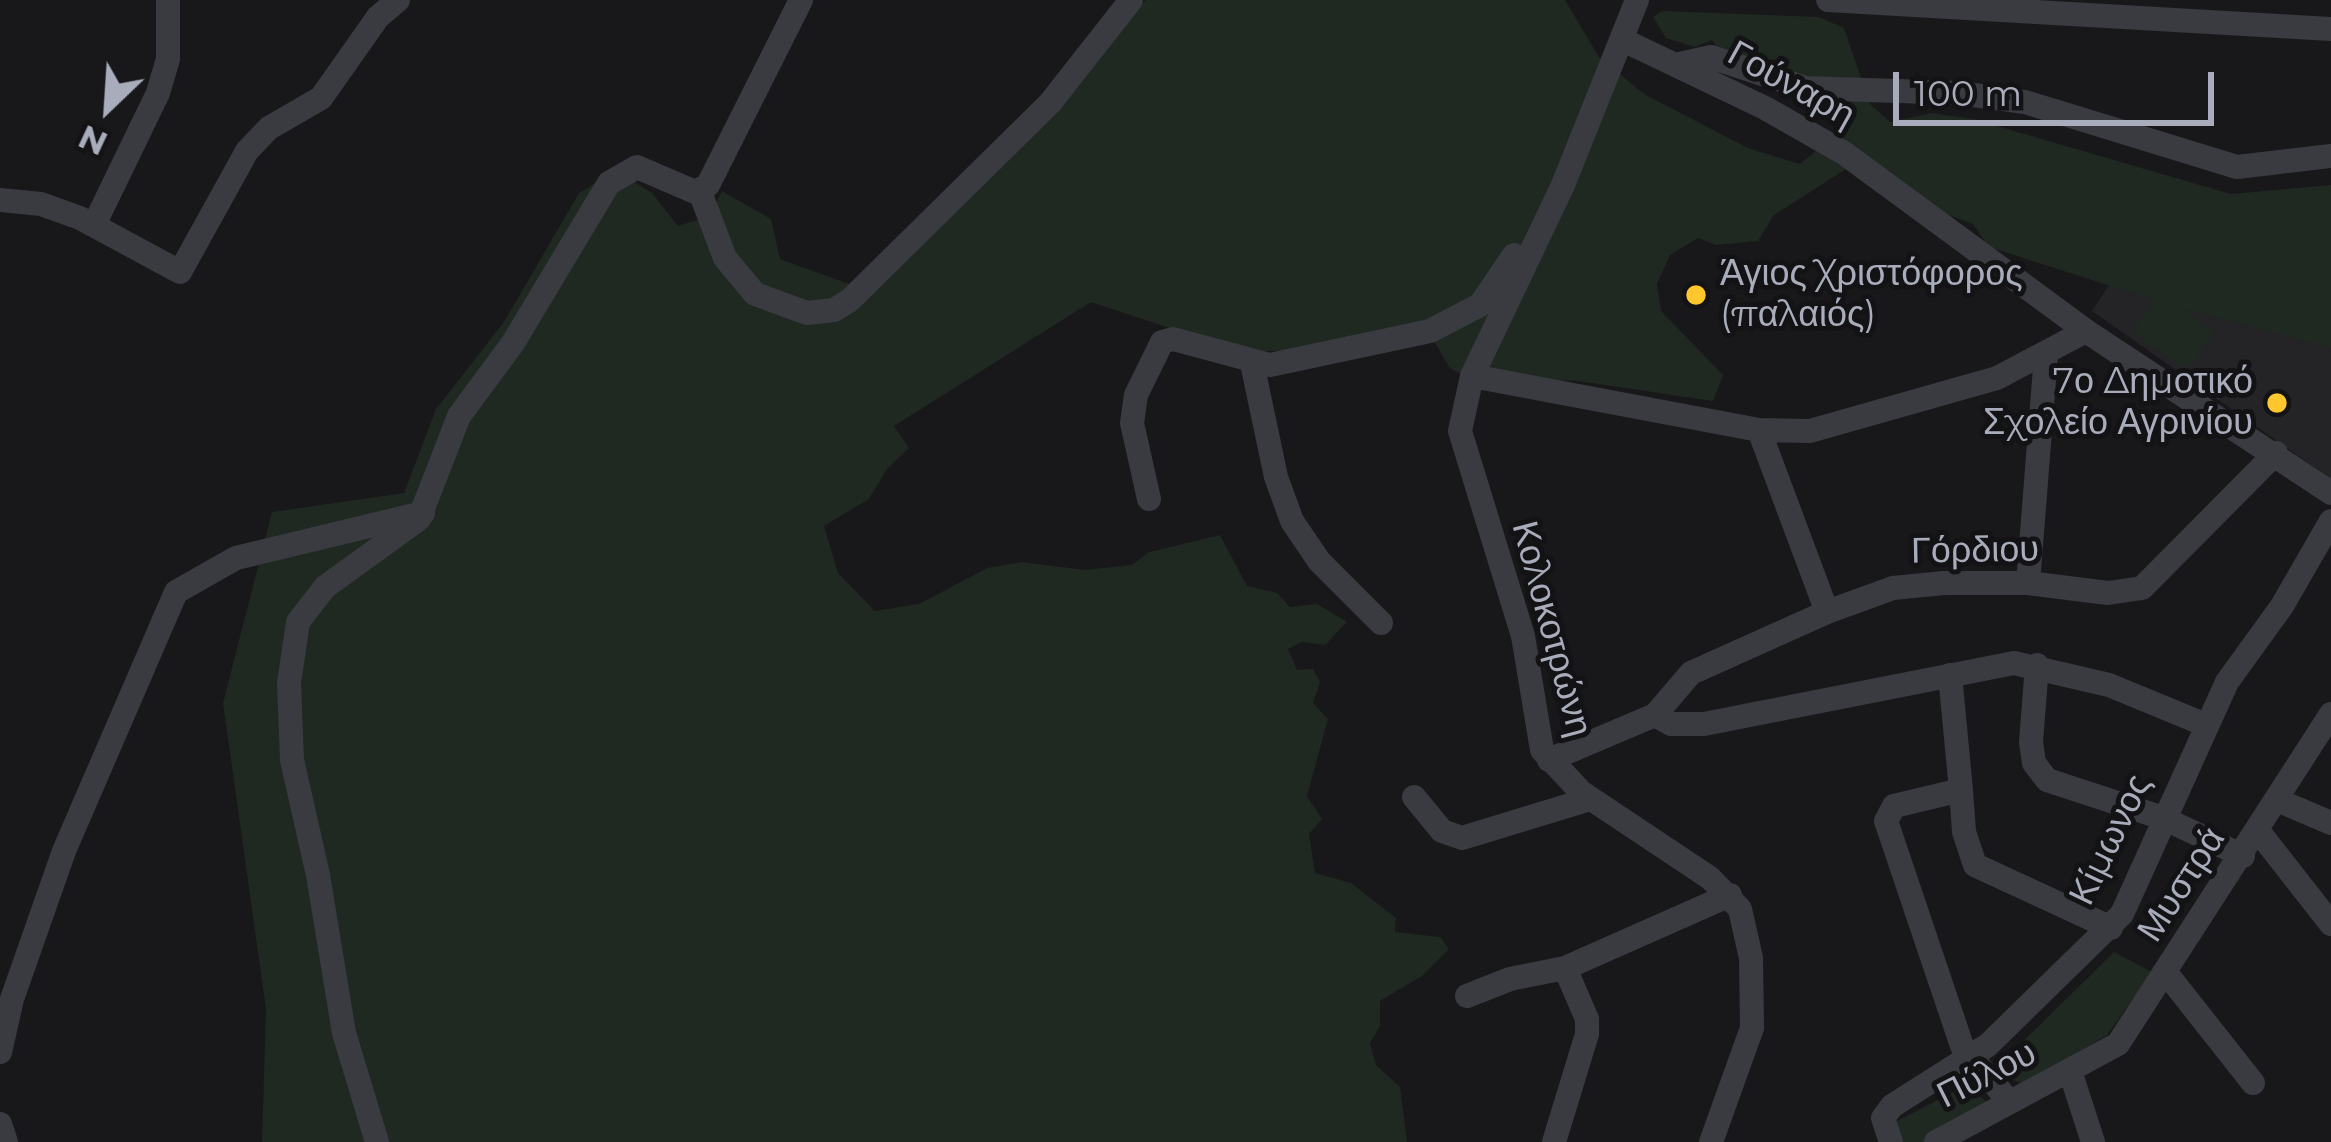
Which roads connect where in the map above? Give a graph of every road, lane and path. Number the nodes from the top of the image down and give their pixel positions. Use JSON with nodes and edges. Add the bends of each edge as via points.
{"nodes":[{"id":1,"x":168,"y":0,"type":"edge"},
{"id":2,"x":398,"y":0,"type":"edge"},
{"id":3,"x":801,"y":0,"type":"edge"},
{"id":4,"x":1131,"y":0,"type":"edge"},
{"id":5,"x":1637,"y":0,"type":"edge"},
{"id":6,"x":1828,"y":0,"type":"edge"},
{"id":7,"x":2175,"y":10,"type":"edge"},
{"id":8,"x":2331,"y":29,"type":"edge"},
{"id":9,"x":1623,"y":40,"type":"junction"},
{"id":10,"x":1675,"y":64,"type":"junction"},
{"id":11,"x":1576,"y":152,"type":"junction"},
{"id":12,"x":2331,"y":156,"type":"edge"},
{"id":13,"x":700,"y":192,"type":"junction"},
{"id":14,"x":0,"y":200,"type":"edge"},
{"id":15,"x":94,"y":225,"type":"junction"},
{"id":16,"x":2086,"y":331,"type":"junction"},
{"id":17,"x":2046,"y":355,"type":"junction"},
{"id":18,"x":1252,"y":363,"type":"junction"},
{"id":19,"x":1472,"y":376,"type":"junction"},
{"id":20,"x":1759,"y":430,"type":"junction"},
{"id":21,"x":2276,"y":454,"type":"junction"},
{"id":22,"x":2331,"y":493,"type":"edge"},
{"id":23,"x":1149,"y":499,"type":"dead end"},
{"id":24,"x":423,"y":513,"type":"junction"},
{"id":25,"x":2331,"y":521,"type":"edge"},
{"id":26,"x":2029,"y":583,"type":"junction"},
{"id":27,"x":1827,"y":611,"type":"junction"},
{"id":28,"x":1381,"y":623,"type":"dead end"},
{"id":29,"x":2038,"y":665,"type":"junction"},
{"id":30,"x":1950,"y":675,"type":"junction"},
{"id":31,"x":2331,"y":714,"type":"edge"},
{"id":32,"x":1654,"y":715,"type":"junction"},
{"id":33,"x":2206,"y":725,"type":"junction"},
{"id":34,"x":1549,"y":760,"type":"junction"},
{"id":35,"x":1961,"y":790,"type":"junction"},
{"id":36,"x":1414,"y":797,"type":"dead end"},
{"id":37,"x":1590,"y":799,"type":"junction"},
{"id":38,"x":2277,"y":800,"type":"junction"},
{"id":39,"x":2163,"y":818,"type":"junction"},
{"id":40,"x":2331,"y":823,"type":"edge"},
{"id":41,"x":2259,"y":832,"type":"junction"},
{"id":42,"x":2243,"y":856,"type":"junction"},
{"id":43,"x":1730,"y":895,"type":"junction"},
{"id":44,"x":2331,"y":924,"type":"edge"},
{"id":45,"x":2111,"y":928,"type":"junction"},
{"id":46,"x":1565,"y":968,"type":"junction"},
{"id":47,"x":2167,"y":974,"type":"junction"},
{"id":48,"x":1468,"y":996,"type":"dead end"},
{"id":49,"x":0,"y":1052,"type":"edge"},
{"id":50,"x":1970,"y":1059,"type":"junction"},
{"id":51,"x":2071,"y":1074,"type":"junction"},
{"id":52,"x":2253,"y":1083,"type":"dead end"},
{"id":53,"x":2008,"y":1099,"type":"junction"},
{"id":54,"x":0,"y":1124,"type":"edge"},
{"id":55,"x":1887,"y":1133,"type":"edge"},
{"id":56,"x":6,"y":1142,"type":"edge"},
{"id":57,"x":376,"y":1142,"type":"edge"},
{"id":58,"x":1554,"y":1142,"type":"edge"},
{"id":59,"x":1711,"y":1142,"type":"edge"},
{"id":60,"x":1936,"y":1142,"type":"edge"},
{"id":61,"x":2093,"y":1142,"type":"edge"}],
"edges":[{"from":1,"to":15,"type":"street","via":[[166,70]]},
{"from":2,"to":15,"type":"street","via":[[321,98],[269,128],[248,151],[181,272]]},
{"from":3,"to":13,"type":"street"},
{"from":4,"to":13,"type":"street","via":[[1050,103],[834,310],[794,310],[755,294],[725,258]]},
{"from":5,"to":9,"type":"street","name":"Κολοκοτρώνη"},
{"from":6,"to":7,"type":"street"},
{"from":7,"to":8,"type":"street"},
{"from":9,"to":10,"type":"street","name":"Γούναρη"},
{"from":9,"to":11,"type":"street","name":"Κολοκοτρώνη"},
{"from":10,"to":12,"type":"street","via":[[1711,57],[1805,88],[2025,102],[2237,167]]},
{"from":10,"to":16,"type":"street","name":"Γούναρη","via":[[1844,153]]},
{"from":11,"to":18,"type":"street","via":[[1552,173],[1503,276],[1468,314],[1412,335]]},
{"from":11,"to":19,"type":"street","name":"Κολοκοτρώνη"},
{"from":13,"to":24,"type":"street","via":[[637,167],[605,188],[513,343],[458,416]]},
{"from":14,"to":15,"type":"street","via":[[41,204]]},
{"from":16,"to":17,"type":"street"},
{"from":16,"to":21,"type":"street","name":"Γούναρη"},
{"from":17,"to":20,"type":"street","via":[[1838,427]]},
{"from":17,"to":26,"type":"street"},
{"from":18,"to":23,"type":"street","via":[[1173,339],[1155,348],[1132,423]]},
{"from":18,"to":28,"type":"street","via":[[1292,521]]},
{"from":19,"to":20,"type":"street"},
{"from":19,"to":34,"type":"street","name":"Κολοκοτρώνη","via":[[1460,420],[1463,451],[1522,636],[1538,741]]},
{"from":20,"to":27,"type":"street"},
{"from":21,"to":22,"type":"street","name":"Γούναρη"},
{"from":21,"to":26,"type":"street","name":"Γόρδιου","via":[[2142,588],[2108,593]]},
{"from":24,"to":49,"type":"street","via":[[236,558],[176,592],[64,851]]},
{"from":24,"to":57,"type":"street","via":[[310,602],[292,644],[289,682],[292,760],[344,1033]]},
{"from":25,"to":33,"type":"street","name":"Κίμωνος"},
{"from":26,"to":27,"type":"street","name":"Γόρδιου","via":[[1910,585]]},
{"from":27,"to":32,"type":"street","name":"Γόρδιου","via":[[1690,673]]},
{"from":29,"to":30,"type":"street"},
{"from":29,"to":33,"type":"street"},
{"from":29,"to":39,"type":"street","via":[[2031,742],[2040,773],[2057,786]]},
{"from":30,"to":32,"type":"street","via":[[1704,724]]},
{"from":30,"to":35,"type":"street"},
{"from":31,"to":38,"type":"street","name":"Μυστρά"},
{"from":32,"to":34,"type":"street","name":"Γόρδιου"},
{"from":33,"to":39,"type":"street","name":"Κίμωνος"},
{"from":34,"to":37,"type":"street","name":"Κολοκοτρώνη"},
{"from":35,"to":45,"type":"street","via":[[1975,865]]},
{"from":35,"to":50,"type":"street","via":[[1894,806],[1886,821]]},
{"from":36,"to":37,"type":"street","via":[[1442,831],[1462,838]]},
{"from":37,"to":43,"type":"street","name":"Κολοκοτρώνη"},
{"from":38,"to":40,"type":"street"},
{"from":38,"to":41,"type":"street","name":"Μυστρά"},
{"from":39,"to":42,"type":"street"},
{"from":39,"to":45,"type":"street","name":"Κίμωνος"},
{"from":41,"to":42,"type":"street","name":"Μυστρά"},
{"from":41,"to":44,"type":"street"},
{"from":42,"to":47,"type":"street","name":"Μυστρά"},
{"from":43,"to":46,"type":"street"},
{"from":43,"to":59,"type":"street","via":[[1751,958],[1752,1028]]},
{"from":45,"to":50,"type":"street","name":"Κίμωνος"},
{"from":46,"to":48,"type":"street"},
{"from":46,"to":58,"type":"street","via":[[1587,1034]]},
{"from":47,"to":51,"type":"street","name":"Μυστρά","via":[[2118,1044]]},
{"from":47,"to":52,"type":"street"},
{"from":50,"to":53,"type":"street"},
{"from":50,"to":55,"type":"street","name":"Κίμωνος","via":[[1892,1106]]},
{"from":51,"to":53,"type":"street","name":"Πύλου"},
{"from":51,"to":61,"type":"street","name":"Πύλου"},
{"from":53,"to":60,"type":"street","name":"Πύλου"},
{"from":54,"to":56,"type":"street"}]}
